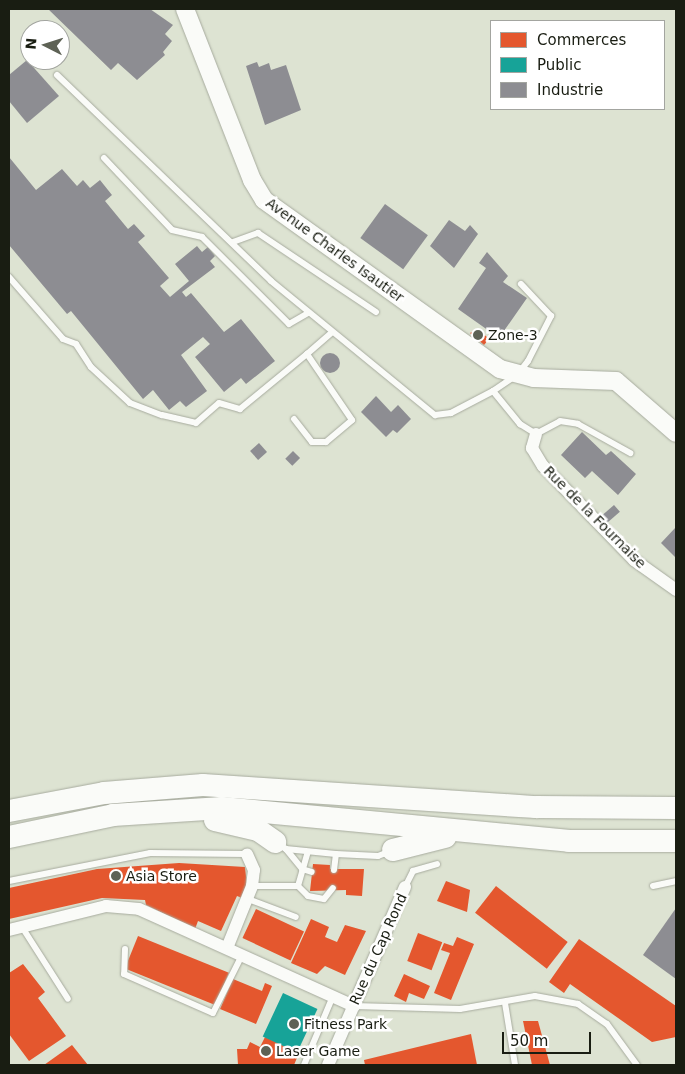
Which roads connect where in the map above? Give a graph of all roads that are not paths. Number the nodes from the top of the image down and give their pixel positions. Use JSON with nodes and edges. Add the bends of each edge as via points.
{"nodes":[{"id":1,"x":185,"y":9,"type":"edge"},
{"id":2,"x":57,"y":75,"type":"dead end"},
{"id":3,"x":104,"y":158,"type":"dead end"},
{"id":4,"x":233,"y":242,"type":"junction"},
{"id":5,"x":9,"y":277,"type":"edge"},
{"id":6,"x":521,"y":284,"type":"dead end"},
{"id":7,"x":376,"y":312,"type":"dead end"},
{"id":8,"x":308,"y":313,"type":"junction"},
{"id":9,"x":331,"y":333,"type":"junction"},
{"id":10,"x":307,"y":354,"type":"junction"},
{"id":11,"x":518,"y":374,"type":"junction"},
{"id":12,"x":493,"y":391,"type":"junction"},
{"id":13,"x":294,"y":419,"type":"dead end"},
{"id":14,"x":676,"y":433,"type":"edge"},
{"id":15,"x":536,"y":434,"type":"junction"},
{"id":16,"x":630,"y":452,"type":"dead end"},
{"id":17,"x":676,"y":590,"type":"edge"},
{"id":18,"x":676,"y":808,"type":"edge"},
{"id":19,"x":9,"y":811,"type":"edge"},
{"id":20,"x":485,"y":834,"type":"junction"},
{"id":21,"x":9,"y":838,"type":"edge"},
{"id":22,"x":676,"y":841,"type":"edge"},
{"id":23,"x":9,"y":846,"type":"edge"},
{"id":24,"x":280,"y":846,"type":"junction"},
{"id":25,"x":393,"y":850,"type":"joint"},
{"id":26,"x":308,"y":852,"type":"junction"},
{"id":27,"x":247,"y":854,"type":"joint"},
{"id":28,"x":336,"y":854,"type":"junction"},
{"id":29,"x":437,"y":864,"type":"dead end"},
{"id":30,"x":302,"y":869,"type":"junction"},
{"id":31,"x":334,"y":870,"type":"dead end"},
{"id":32,"x":312,"y":872,"type":"dead end"},
{"id":33,"x":9,"y":881,"type":"edge"},
{"id":34,"x":676,"y":881,"type":"edge"},
{"id":35,"x":298,"y":886,"type":"junction"},
{"id":36,"x":653,"y":886,"type":"dead end"},
{"id":37,"x":405,"y":887,"type":"joint"},
{"id":38,"x":333,"y":888,"type":"dead end"},
{"id":39,"x":250,"y":892,"type":"junction"},
{"id":40,"x":296,"y":917,"type":"dead end"},
{"id":41,"x":22,"y":926,"type":"junction"},
{"id":42,"x":9,"y":930,"type":"edge"},
{"id":43,"x":227,"y":948,"type":"junction"},
{"id":44,"x":125,"y":950,"type":"dead end"},
{"id":45,"x":242,"y":955,"type":"junction"},
{"id":46,"x":333,"y":996,"type":"junction"},
{"id":47,"x":68,"y":999,"type":"dead end"},
{"id":48,"x":505,"y":1003,"type":"junction"},
{"id":49,"x":354,"y":1006,"type":"junction"},
{"id":50,"x":304,"y":1065,"type":"edge"},
{"id":51,"x":328,"y":1065,"type":"edge"},
{"id":52,"x":515,"y":1065,"type":"edge"},
{"id":53,"x":637,"y":1065,"type":"edge"}],
"edges":[{"from":1,"to":11,"type":"street","name":"Avenue Charles Isautier","via":[[252,180],[264,200],[500,369]]},
{"from":2,"to":4,"type":"lane"},
{"from":3,"to":8,"type":"lane","via":[[172,230],[202,237],[289,324]]},
{"from":4,"to":7,"type":"lane","via":[[258,233]]},
{"from":4,"to":8,"type":"lane"},
{"from":5,"to":10,"type":"lane","via":[[62,339],[76,344],[91,366],[130,403],[196,424],[219,403],[240,409]]},
{"from":6,"to":11,"type":"lane","via":[[551,316]]},
{"from":8,"to":9,"type":"lane"},
{"from":9,"to":10,"type":"lane"},
{"from":9,"to":12,"type":"lane","via":[[436,415],[451,413]]},
{"from":10,"to":13,"type":"lane","via":[[352,420],[326,442],[312,442]]},
{"from":11,"to":12,"type":"lane"},
{"from":11,"to":14,"type":"street","via":[[616,381]]},
{"from":12,"to":15,"type":"lane","via":[[520,424]]},
{"from":15,"to":16,"type":"lane","via":[[560,421],[578,424]]},
{"from":15,"to":17,"type":"street","name":"Rue de la Fournaise","via":[[532,448],[543,466],[634,560]]},
{"from":18,"to":19,"type":"highway","via":[[536,807],[203,785],[104,793]]},
{"from":20,"to":21,"type":"highway","via":[[336,816],[222,808],[113,815]]},
{"from":20,"to":22,"type":"highway","via":[[568,841]]},
{"from":20,"to":25,"type":"highway","via":[[419,840]]},
{"from":23,"to":24,"type":"highway","via":[[123,824],[205,819],[241,824]]},
{"from":24,"to":26,"type":"lane"},
{"from":24,"to":30,"type":"lane"},
{"from":25,"to":28,"type":"lane","via":[[378,856]]},
{"from":26,"to":28,"type":"lane"},
{"from":26,"to":30,"type":"lane"},
{"from":27,"to":33,"type":"lane","via":[[150,853]]},
{"from":27,"to":39,"type":"street","via":[[254,870]]},
{"from":28,"to":31,"type":"lane"},
{"from":29,"to":37,"type":"lane","via":[[413,870]]},
{"from":30,"to":32,"type":"lane"},
{"from":30,"to":35,"type":"lane"},
{"from":34,"to":36,"type":"lane"},
{"from":35,"to":38,"type":"lane","via":[[308,896],[324,899]]},
{"from":35,"to":39,"type":"lane"},
{"from":37,"to":49,"type":"street","name":"Rue du Cap Rond"},
{"from":39,"to":40,"type":"lane"},
{"from":39,"to":43,"type":"street"},
{"from":41,"to":42,"type":"street"},
{"from":41,"to":43,"type":"street","via":[[106,906],[122,907],[139,909]]},
{"from":41,"to":47,"type":"lane"},
{"from":43,"to":45,"type":"street"},
{"from":44,"to":45,"type":"lane","via":[[124,974],[214,1014]]},
{"from":45,"to":46,"type":"street"},
{"from":46,"to":49,"type":"street"},
{"from":46,"to":50,"type":"lane"},
{"from":48,"to":49,"type":"lane","via":[[460,1009]]},
{"from":48,"to":52,"type":"lane"},
{"from":48,"to":53,"type":"lane","via":[[535,996],[578,1004],[607,1024]]},
{"from":49,"to":51,"type":"street","name":"Rue du Cap Rond"}]}
